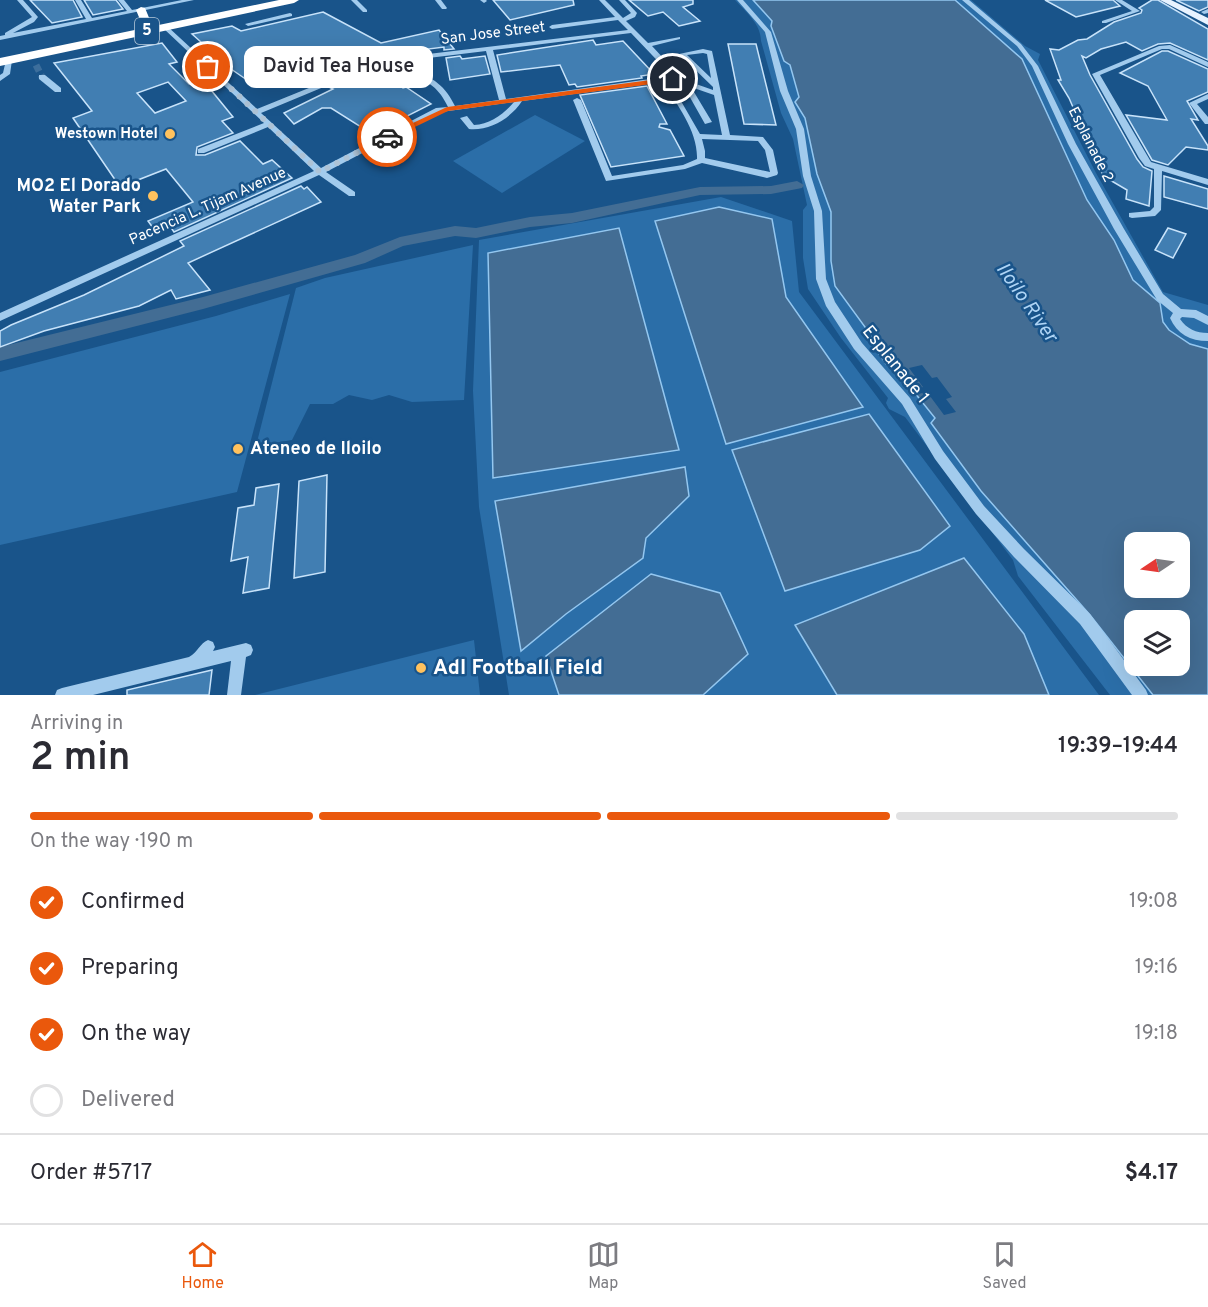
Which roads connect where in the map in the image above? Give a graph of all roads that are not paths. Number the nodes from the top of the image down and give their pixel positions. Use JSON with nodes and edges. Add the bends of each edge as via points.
{"nodes":[{"id":1,"x":20,"y":0,"type":"edge"},
{"id":2,"x":78,"y":0,"type":"edge"},
{"id":3,"x":121,"y":0,"type":"edge"},
{"id":4,"x":191,"y":0,"type":"edge"},
{"id":5,"x":244,"y":0,"type":"edge"},
{"id":6,"x":294,"y":0,"type":"edge"},
{"id":7,"x":356,"y":0,"type":"edge"},
{"id":8,"x":438,"y":0,"type":"edge"},
{"id":9,"x":602,"y":0,"type":"edge"},
{"id":10,"x":622,"y":0,"type":"edge"},
{"id":11,"x":740,"y":0,"type":"edge"},
{"id":12,"x":964,"y":0,"type":"edge"},
{"id":13,"x":1118,"y":0,"type":"edge"},
{"id":14,"x":1164,"y":0,"type":"edge"},
{"id":15,"x":1179,"y":0,"type":"edge"},
{"id":16,"x":277,"y":2,"type":"edge"},
{"id":17,"x":256,"y":8,"type":"junction"},
{"id":18,"x":444,"y":8,"type":"dead end"},
{"id":19,"x":364,"y":11,"type":"dead end"},
{"id":20,"x":1207,"y":12,"type":"edge"},
{"id":21,"x":139,"y":14,"type":"junction"},
{"id":22,"x":290,"y":15,"type":"dead end"},
{"id":23,"x":622,"y":19,"type":"junction"},
{"id":24,"x":90,"y":20,"type":"junction"},
{"id":25,"x":266,"y":20,"type":"junction"},
{"id":26,"x":1104,"y":22,"type":"dead end"},
{"id":27,"x":1208,"y":22,"type":"edge"},
{"id":28,"x":248,"y":24,"type":"dead end"},
{"id":29,"x":165,"y":27,"type":"junction"},
{"id":30,"x":552,"y":27,"type":"dead end"},
{"id":31,"x":634,"y":31,"type":"junction"},
{"id":32,"x":3,"y":38,"type":"edge"},
{"id":33,"x":678,"y":38,"type":"dead end"},
{"id":34,"x":649,"y":45,"type":"junction"},
{"id":35,"x":489,"y":48,"type":"junction"},
{"id":36,"x":0,"y":50,"type":"edge"},
{"id":37,"x":5,"y":61,"type":"edge"},
{"id":38,"x":1208,"y":65,"type":"edge"},
{"id":39,"x":412,"y":75,"type":"dead end"},
{"id":40,"x":42,"y":77,"type":"tunnel mouth"},
{"id":41,"x":0,"y":80,"type":"edge"},
{"id":42,"x":669,"y":80,"type":"junction"},
{"id":43,"x":686,"y":85,"type":"junction"},
{"id":44,"x":716,"y":89,"type":"junction"},
{"id":45,"x":58,"y":90,"type":"dead end"},
{"id":46,"x":1208,"y":96,"type":"edge"},
{"id":47,"x":520,"y":99,"type":"junction"},
{"id":48,"x":577,"y":100,"type":"dead end"},
{"id":49,"x":503,"y":102,"type":"junction"},
{"id":50,"x":452,"y":108,"type":"junction"},
{"id":51,"x":257,"y":112,"type":"junction"},
{"id":52,"x":464,"y":118,"type":"dead end"},
{"id":53,"x":708,"y":122,"type":"dead end"},
{"id":54,"x":1208,"y":122,"type":"edge"},
{"id":55,"x":269,"y":123,"type":"junction"},
{"id":56,"x":698,"y":136,"type":"junction"},
{"id":57,"x":726,"y":137,"type":"junction"},
{"id":58,"x":201,"y":151,"type":"dead end"},
{"id":59,"x":701,"y":159,"type":"junction"},
{"id":60,"x":1158,"y":169,"type":"junction"},
{"id":61,"x":320,"y":172,"type":"junction"},
{"id":62,"x":1208,"y":182,"type":"edge"},
{"id":63,"x":352,"y":194,"type":"dead end"},
{"id":64,"x":1132,"y":215,"type":"dead end"},
{"id":65,"x":1179,"y":313,"type":"junction"},
{"id":66,"x":0,"y":317,"type":"edge"},
{"id":67,"x":1208,"y":321,"type":"edge"},
{"id":68,"x":1208,"y":337,"type":"edge"},
{"id":69,"x":208,"y":647,"type":"dead end"},
{"id":70,"x":191,"y":664,"type":"junction"},
{"id":71,"x":62,"y":695,"type":"edge"},
{"id":72,"x":234,"y":695,"type":"edge"},
{"id":73,"x":1141,"y":695,"type":"edge"}],
"edges":[{"from":1,"to":32,"type":"street","via":[[35,17],[8,31]]},
{"from":2,"to":24,"type":"street"},
{"from":3,"to":21,"type":"street"},
{"from":4,"to":21,"type":"street"},
{"from":5,"to":21,"type":"highway","number":"5"},
{"from":6,"to":16,"type":"highway","number":"5"},
{"from":7,"to":19,"type":"street"},
{"from":8,"to":18,"type":"street"},
{"from":9,"to":23,"type":"street"},
{"from":10,"to":23,"type":"street","via":[[634,13]]},
{"from":11,"to":73,"type":"street","name":"Esplanade 1","via":[[768,33],[784,91],[800,129],[807,176],[818,211],[821,279],[830,303],[858,346],[906,401],[963,489],[1084,619]]},
{"from":12,"to":65,"type":"street","name":"Esplanade 2","via":[[1019,45],[1035,66],[1119,229],[1160,297]]},
{"from":13,"to":26,"type":"street","via":[[1137,11]]},
{"from":14,"to":27,"type":"main road"},
{"from":15,"to":20,"type":"main road"},
{"from":16,"to":17,"type":"highway","number":"5"},
{"from":17,"to":25,"type":"street"},
{"from":17,"to":29,"type":"highway","number":"5"},
{"from":21,"to":24,"type":"street"},
{"from":21,"to":36,"type":"highway","number":"5"},
{"from":22,"to":25,"type":"street"},
{"from":23,"to":30,"type":"street"},
{"from":23,"to":31,"type":"street"},
{"from":24,"to":32,"type":"street"},
{"from":25,"to":28,"type":"street"},
{"from":29,"to":37,"type":"highway","number":"5"},
{"from":29,"to":51,"type":"street"},
{"from":31,"to":34,"type":"street"},
{"from":31,"to":35,"type":"street","name":"San Jose Street"},
{"from":33,"to":34,"type":"street"},
{"from":34,"to":42,"type":"street","via":[[676,75]]},
{"from":35,"to":49,"type":"street"},
{"from":35,"to":51,"type":"street","name":"San Jose Street","via":[[372,64]]},
{"from":37,"to":41,"type":"street","via":[[6,74]]},
{"from":38,"to":60,"type":"street","via":[[1170,47],[1161,47],[1096,74],[1143,158]]},
{"from":39,"to":50,"type":"street","via":[[430,78]]},
{"from":40,"to":45,"type":"street"},
{"from":42,"to":43,"type":"street"},
{"from":42,"to":47,"type":"street","name":"Pacencia L. Tijam Avenue"},
{"from":42,"to":56,"type":"street"},
{"from":43,"to":44,"type":"street"},
{"from":43,"to":53,"type":"street"},
{"from":44,"to":44,"type":"street","via":[[682,56],[682,54],[710,52]]},
{"from":44,"to":57,"type":"street"},
{"from":46,"to":54,"type":"street","via":[[1193,103]]},
{"from":47,"to":49,"type":"street","name":"Pacencia L. Tijam Avenue"},
{"from":47,"to":52,"type":"street","via":[[515,108],[482,126],[472,127]]},
{"from":48,"to":59,"type":"street","via":[[609,179],[685,167]]},
{"from":49,"to":50,"type":"street","name":"Pacencia L. Tijam Avenue"},
{"from":50,"to":61,"type":"street","name":"Pacencia L. Tijam Avenue","via":[[433,113]]},
{"from":51,"to":55,"type":"street"},
{"from":55,"to":58,"type":"street"},
{"from":55,"to":61,"type":"street"},
{"from":56,"to":57,"type":"street"},
{"from":56,"to":59,"type":"street"},
{"from":57,"to":59,"type":"street","via":[[764,140],[774,173],[767,175]]},
{"from":60,"to":62,"type":"street"},
{"from":60,"to":64,"type":"street","via":[[1158,208],[1152,214]]},
{"from":61,"to":63,"type":"street"},
{"from":61,"to":66,"type":"street","name":"Pacencia L. Tijam Avenue"},
{"from":65,"to":67,"type":"street","name":"Esplanade 2","via":[[1196,314]]},
{"from":65,"to":68,"type":"street","name":"Esplanade 2","via":[[1176,322],[1184,330]]},
{"from":69,"to":70,"type":"street","via":[[202,658]]},
{"from":70,"to":71,"type":"street"},
{"from":70,"to":72,"type":"street","via":[[242,652]]}]}
